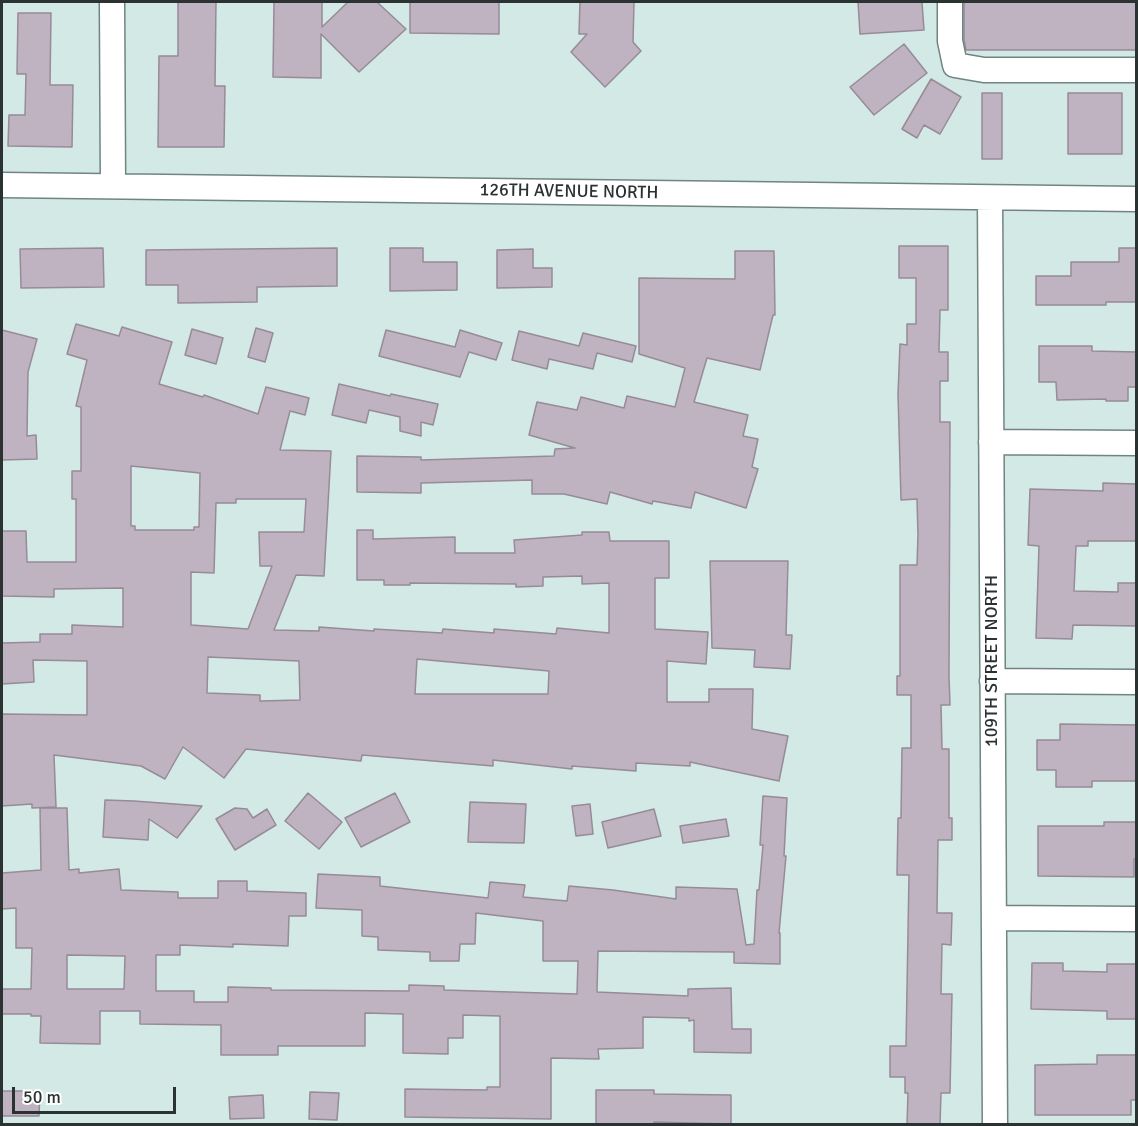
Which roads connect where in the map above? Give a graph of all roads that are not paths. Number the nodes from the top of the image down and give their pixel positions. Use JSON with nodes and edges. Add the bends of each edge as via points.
{"nodes":[{"id":1,"x":112,"y":2,"type":"edge"},
{"id":2,"x":950,"y":2,"type":"edge"},
{"id":3,"x":1137,"y":70,"type":"edge"},
{"id":4,"x":2,"y":185,"type":"edge"},
{"id":5,"x":113,"y":186,"type":"junction"},
{"id":6,"x":990,"y":198,"type":"junction"},
{"id":7,"x":1137,"y":199,"type":"edge"},
{"id":8,"x":991,"y":442,"type":"junction"},
{"id":9,"x":1137,"y":443,"type":"edge"},
{"id":10,"x":992,"y":681,"type":"junction"},
{"id":11,"x":1137,"y":682,"type":"edge"},
{"id":12,"x":994,"y":918,"type":"junction"},
{"id":13,"x":1137,"y":919,"type":"edge"},
{"id":14,"x":995,"y":1125,"type":"edge"}],
"edges":[{"from":1,"to":5,"type":"street"},
{"from":2,"to":3,"type":"street","via":[[950,41],[955,65],[984,70]]},
{"from":4,"to":5,"type":"street","name":"126TH AVENUE NORTH"},
{"from":5,"to":6,"type":"street","name":"126TH AVENUE NORTH"},
{"from":6,"to":7,"type":"street","name":"126TH AVENUE NORTH"},
{"from":6,"to":8,"type":"street","name":"109TH STREET NORTH"},
{"from":8,"to":9,"type":"street"},
{"from":8,"to":10,"type":"street","name":"109TH STREET NORTH"},
{"from":10,"to":11,"type":"street"},
{"from":10,"to":12,"type":"street","name":"109TH STREET NORTH"},
{"from":12,"to":13,"type":"street"},
{"from":12,"to":14,"type":"street","name":"109TH STREET NORTH"}]}
